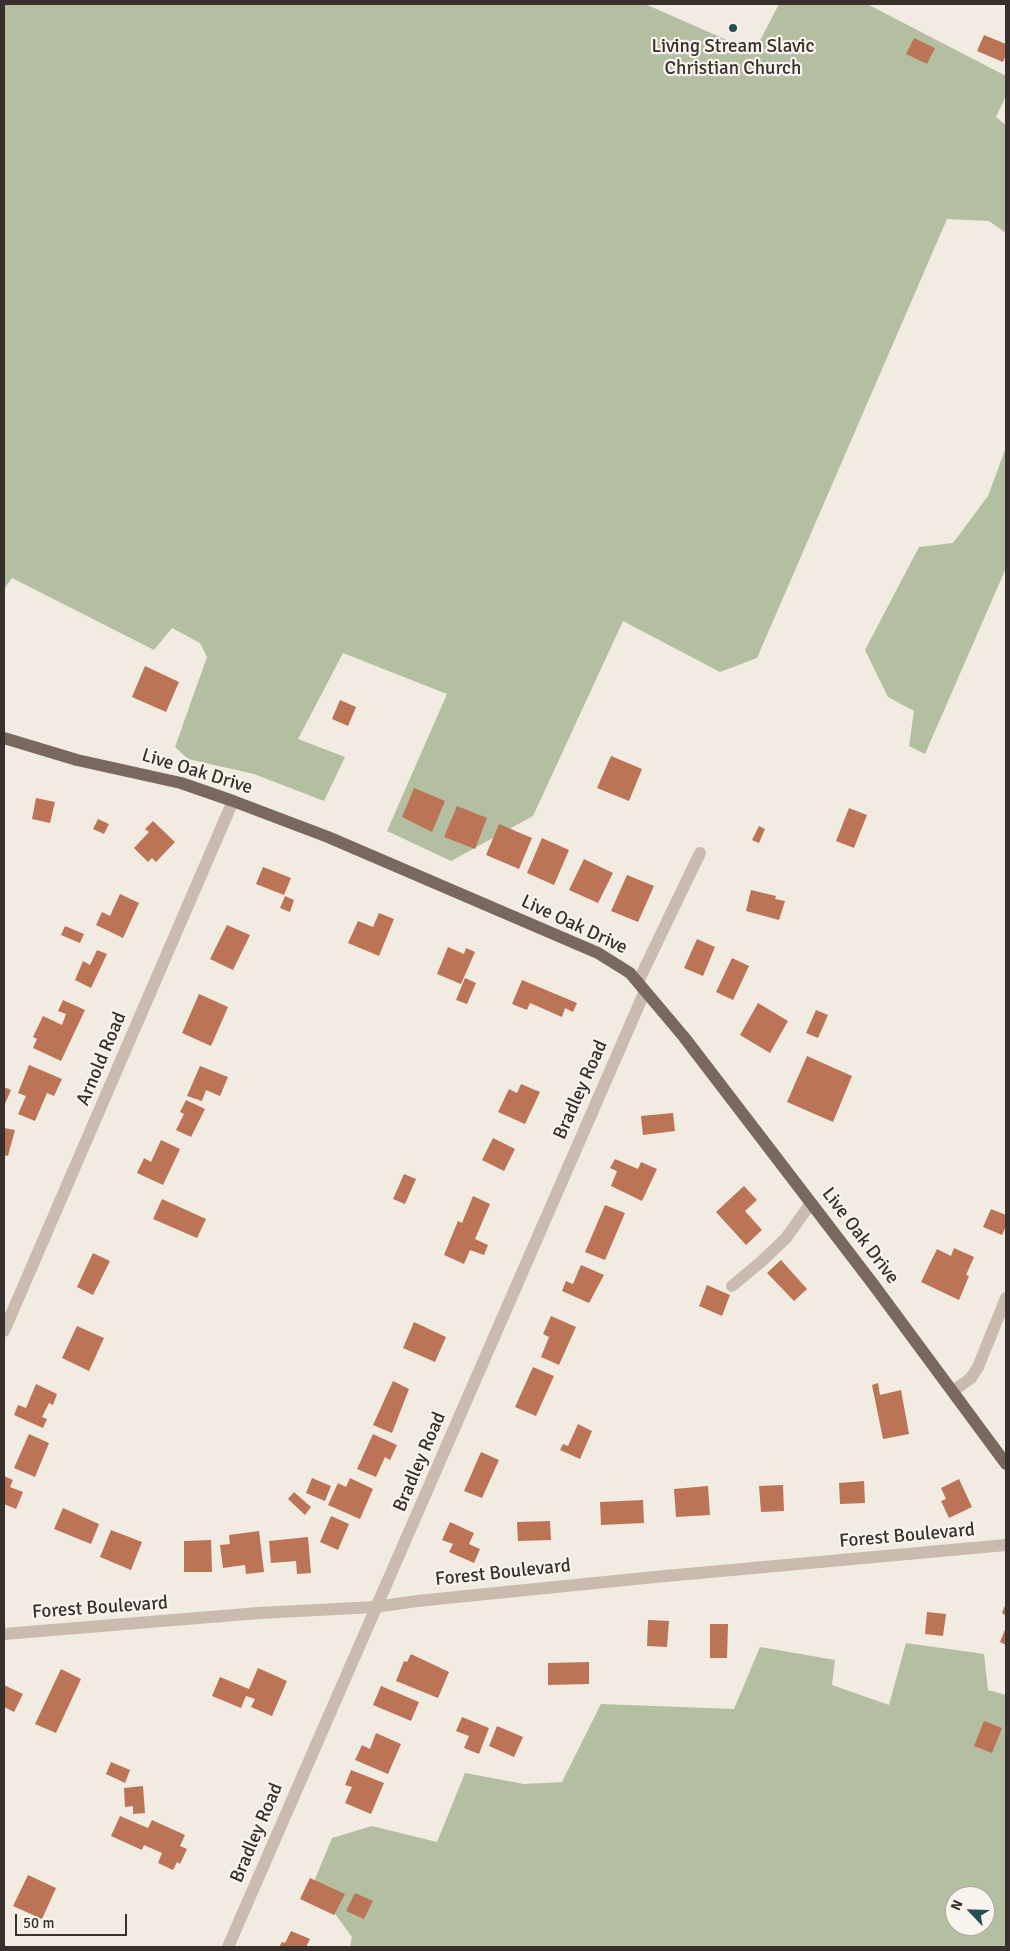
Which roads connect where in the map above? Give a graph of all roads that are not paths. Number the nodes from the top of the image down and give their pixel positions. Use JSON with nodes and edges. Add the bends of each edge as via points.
{"nodes":[{"id":1,"x":4,"y":738,"type":"edge"},
{"id":2,"x":233,"y":801,"type":"junction"},
{"id":3,"x":700,"y":853,"type":"dead end"},
{"id":4,"x":642,"y":987,"type":"junction"},
{"id":5,"x":811,"y":1203,"type":"junction"},
{"id":6,"x":732,"y":1286,"type":"dead end"},
{"id":7,"x":1006,"y":1298,"type":"edge"},
{"id":8,"x":4,"y":1331,"type":"edge"},
{"id":9,"x":953,"y":1392,"type":"junction"},
{"id":10,"x":1006,"y":1464,"type":"edge"},
{"id":11,"x":1006,"y":1545,"type":"edge"},
{"id":12,"x":375,"y":1607,"type":"junction"},
{"id":13,"x":4,"y":1634,"type":"edge"},
{"id":14,"x":228,"y":1947,"type":"edge"}],
"edges":[{"from":1,"to":2,"type":"main road","name":"Live Oak Drive","via":[[78,760],[181,784]]},
{"from":2,"to":4,"type":"main road","name":"Live Oak Drive","via":[[328,837],[598,953],[630,973]]},
{"from":2,"to":8,"type":"street","name":"Arnold Road"},
{"from":3,"to":4,"type":"street","name":"Bradley Road"},
{"from":4,"to":5,"type":"main road","name":"Live Oak Drive"},
{"from":4,"to":12,"type":"street","name":"Bradley Road","via":[[409,1536]]},
{"from":5,"to":6,"type":"street","via":[[786,1238]]},
{"from":5,"to":9,"type":"main road","name":"Live Oak Drive"},
{"from":7,"to":9,"type":"street","via":[[978,1367]]},
{"from":9,"to":10,"type":"main road","name":"Live Oak Drive"},
{"from":11,"to":12,"type":"street","name":"Forest Boulevard"},
{"from":12,"to":13,"type":"street","name":"Forest Boulevard"},
{"from":12,"to":14,"type":"street","name":"Bradley Road"}]}
